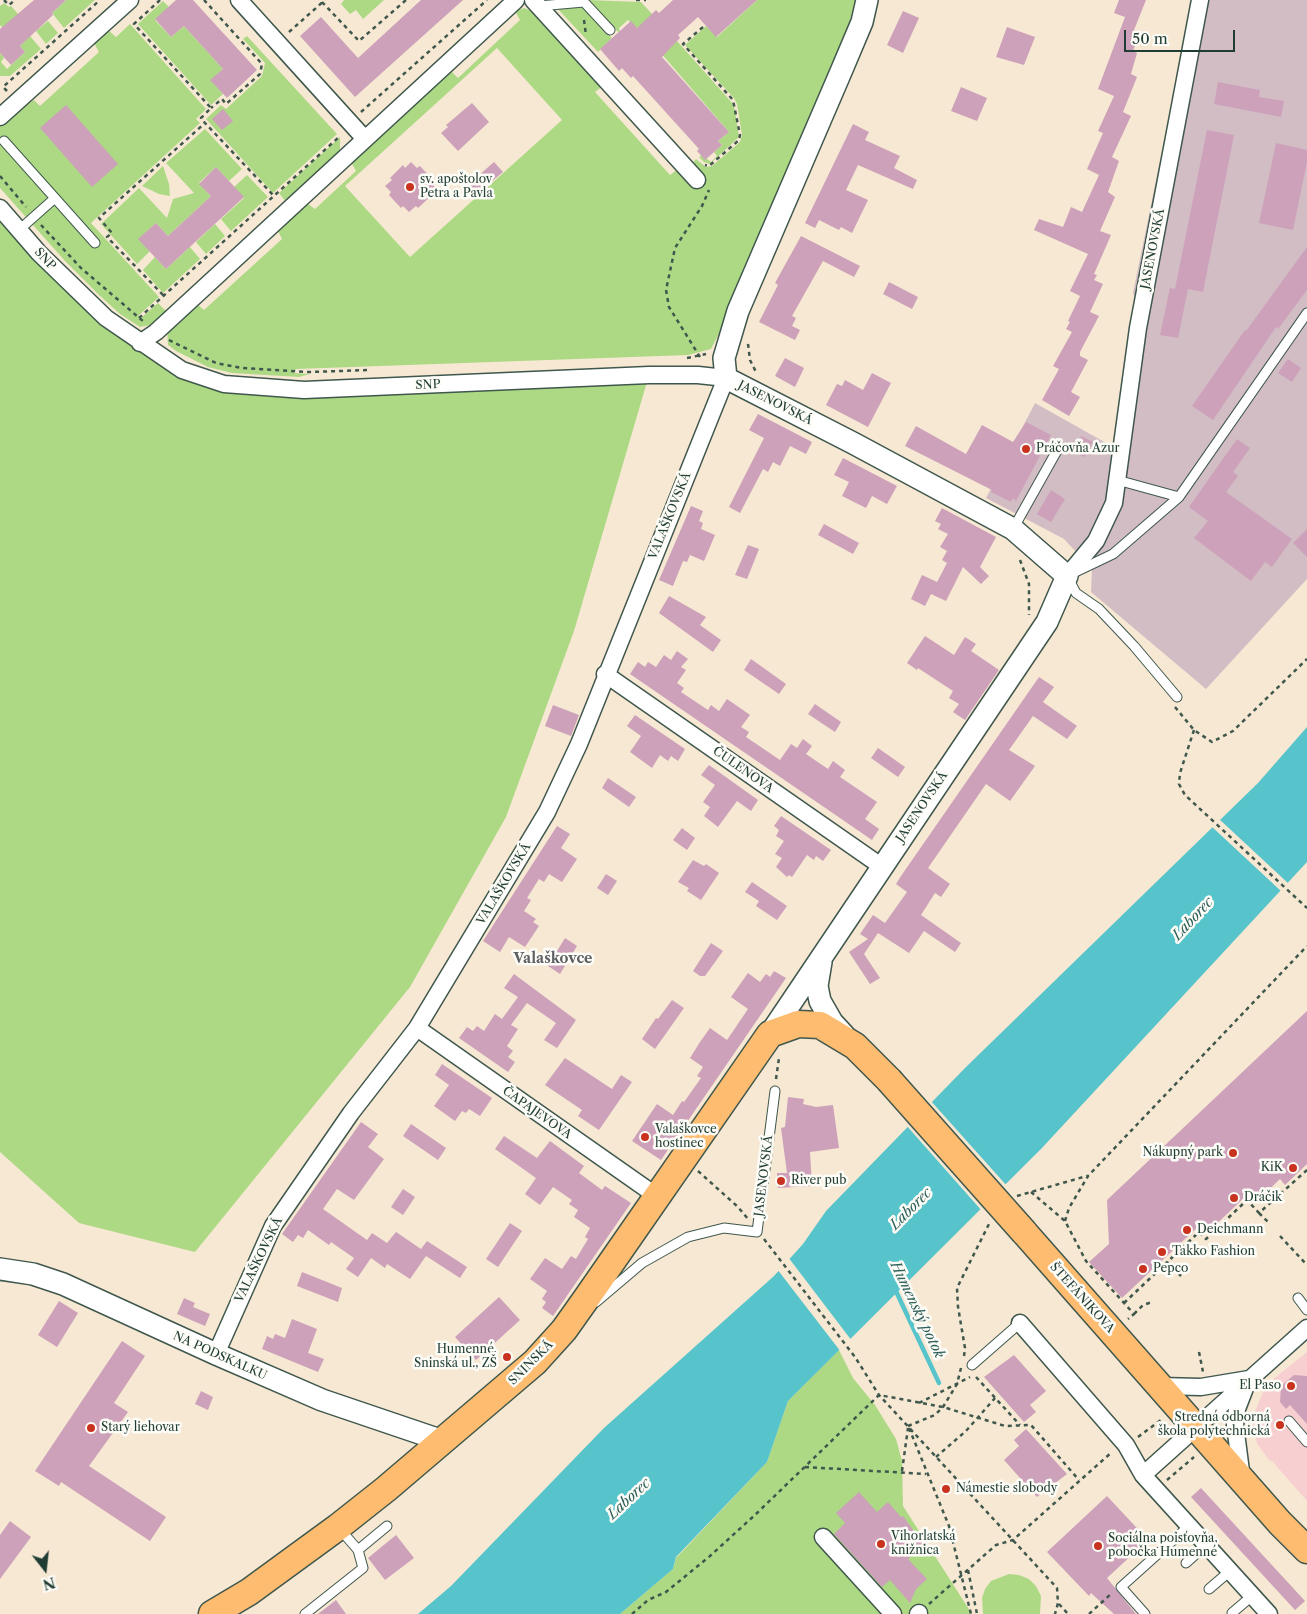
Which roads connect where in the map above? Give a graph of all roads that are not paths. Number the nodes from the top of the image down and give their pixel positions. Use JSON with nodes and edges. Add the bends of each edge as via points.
{"nodes":[{"id":1,"x":130,"y":0,"type":"edge"},
{"id":2,"x":240,"y":0,"type":"edge"},
{"id":3,"x":516,"y":0,"type":"edge"},
{"id":4,"x":867,"y":0,"type":"edge"},
{"id":5,"x":1200,"y":0,"type":"edge"},
{"id":6,"x":536,"y":3,"type":"edge"},
{"id":7,"x":610,"y":30,"type":"dead end"},
{"id":8,"x":0,"y":116,"type":"edge"},
{"id":9,"x":365,"y":139,"type":"junction"},
{"id":10,"x":4,"y":141,"type":"dead end"},
{"id":11,"x":703,"y":183,"type":"road end"},
{"id":12,"x":55,"y":198,"type":"junction"},
{"id":13,"x":0,"y":208,"type":"edge"},
{"id":14,"x":19,"y":230,"type":"junction"},
{"id":15,"x":95,"y":243,"type":"dead end"},
{"id":16,"x":1307,"y":313,"type":"edge"},
{"id":17,"x":140,"y":344,"type":"junction"},
{"id":18,"x":726,"y":378,"type":"junction"},
{"id":19,"x":1059,"y":447,"type":"dead end"},
{"id":20,"x":1117,"y":480,"type":"junction"},
{"id":21,"x":1178,"y":497,"type":"junction"},
{"id":22,"x":1013,"y":529,"type":"junction"},
{"id":23,"x":1067,"y":576,"type":"junction"},
{"id":24,"x":605,"y":674,"type":"junction"},
{"id":25,"x":1177,"y":698,"type":"dead end"},
{"id":26,"x":882,"y":866,"type":"junction"},
{"id":27,"x":822,"y":957,"type":"junction"},
{"id":28,"x":417,"y":1028,"type":"junction"},
{"id":29,"x":775,"y":1042,"type":"junction"},
{"id":30,"x":855,"y":1046,"type":"junction"},
{"id":31,"x":775,"y":1091,"type":"road end"},
{"id":32,"x":658,"y":1197,"type":"junction"},
{"id":33,"x":0,"y":1269,"type":"edge"},
{"id":34,"x":1298,"y":1298,"type":"dead end"},
{"id":35,"x":1307,"y":1310,"type":"edge"},
{"id":36,"x":1020,"y":1323,"type":"joint"},
{"id":37,"x":1307,"y":1328,"type":"edge"},
{"id":38,"x":564,"y":1330,"type":"junction"},
{"id":39,"x":216,"y":1354,"type":"junction"},
{"id":40,"x":972,"y":1365,"type":"dead end"},
{"id":41,"x":1249,"y":1379,"type":"junction"},
{"id":42,"x":1160,"y":1386,"type":"junction"},
{"id":43,"x":1289,"y":1421,"type":"dead end"},
{"id":44,"x":1196,"y":1428,"type":"junction"},
{"id":45,"x":443,"y":1440,"type":"junction"},
{"id":46,"x":1307,"y":1442,"type":"edge"},
{"id":47,"x":1143,"y":1475,"type":"junction"},
{"id":48,"x":1242,"y":1479,"type":"junction"},
{"id":49,"x":386,"y":1526,"type":"dead end"},
{"id":50,"x":1189,"y":1526,"type":"junction"},
{"id":51,"x":338,"y":1527,"type":"junction"},
{"id":52,"x":822,"y":1537,"type":"dead end"},
{"id":53,"x":1206,"y":1545,"type":"junction"},
{"id":54,"x":358,"y":1550,"type":"junction"},
{"id":55,"x":1307,"y":1550,"type":"edge"},
{"id":56,"x":1186,"y":1563,"type":"dead end"},
{"id":57,"x":1230,"y":1571,"type":"junction"},
{"id":58,"x":1209,"y":1588,"type":"dead end"},
{"id":59,"x":1252,"y":1596,"type":"junction"},
{"id":60,"x":1232,"y":1613,"type":"edge"},
{"id":61,"x":212,"y":1614,"type":"edge"},
{"id":62,"x":305,"y":1614,"type":"edge"},
{"id":63,"x":893,"y":1614,"type":"edge"},
{"id":64,"x":1145,"y":1614,"type":"edge"},
{"id":65,"x":1269,"y":1614,"type":"edge"}],
"edges":[{"from":1,"to":8,"type":"street"},
{"from":2,"to":9,"type":"street"},
{"from":3,"to":9,"type":"street"},
{"from":4,"to":18,"type":"street","name":"JASENOVSKÁ","via":[[862,22],[738,310],[724,358]]},
{"from":5,"to":20,"type":"street","name":"JASENOVSKÁ","via":[[1138,328]]},
{"from":6,"to":7,"type":"lane","via":[[584,2]]},
{"from":6,"to":11,"type":"street"},
{"from":9,"to":17,"type":"street"},
{"from":10,"to":12,"type":"lane"},
{"from":12,"to":14,"type":"lane"},
{"from":12,"to":15,"type":"lane"},
{"from":13,"to":14,"type":"street","name":"SNP"},
{"from":14,"to":17,"type":"street","name":"SNP","via":[[79,294]]},
{"from":16,"to":21,"type":"lane"},
{"from":17,"to":18,"type":"street","name":"SNP","via":[[182,370],[224,384],[248,387],[304,390],[649,375]]},
{"from":18,"to":22,"type":"street","name":"JASENOVSKÁ"},
{"from":18,"to":24,"type":"street","name":"VALAŠKOVSKÁ"},
{"from":19,"to":22,"type":"lane"},
{"from":20,"to":21,"type":"lane"},
{"from":20,"to":23,"type":"street","name":"JASENOVSKÁ","via":[[1114,503],[1096,541]]},
{"from":21,"to":23,"type":"lane","via":[[1113,554]]},
{"from":22,"to":23,"type":"street","name":"JASENOVSKÁ"},
{"from":23,"to":25,"type":"lane","via":[[1076,593],[1099,609]]},
{"from":23,"to":26,"type":"street","name":"JASENOVSKÁ","via":[[1047,622]]},
{"from":24,"to":26,"type":"street","name":"ČULENOVA"},
{"from":24,"to":28,"type":"street","name":"VALAŠKOVSKÁ","via":[[579,744],[547,812]]},
{"from":26,"to":27,"type":"street","name":"JASENOVSKÁ"},
{"from":27,"to":29,"type":"street","name":"JASENOVSKÁ"},
{"from":27,"to":30,"type":"street","via":[[817,980],[820,1001],[832,1022]]},
{"from":28,"to":32,"type":"street","name":"ČAPAJEVOVA"},
{"from":28,"to":39,"type":"street","name":"VALAŠKOVSKÁ","via":[[351,1113],[273,1226]]},
{"from":29,"to":30,"type":"main road","name":"ŠTEFÁNIKOVA","via":[[787,1027],[810,1023],[820,1025]]},
{"from":29,"to":32,"type":"main road","name":"SNINSKÁ"},
{"from":30,"to":42,"type":"main road","name":"ŠTEFÁNIKOVA","bridge":true,"via":[[889,1080]]},
{"from":31,"to":38,"type":"lane","name":"JASENOVSKÁ","via":[[757,1232],[724,1228],[688,1237],[642,1263]]},
{"from":32,"to":38,"type":"main road","name":"SNINSKÁ"},
{"from":33,"to":39,"type":"street","name":"NA PODSKALKU","via":[[33,1274],[62,1284]]},
{"from":34,"to":35,"type":"lane"},
{"from":36,"to":40,"type":"lane"},
{"from":36,"to":47,"type":"street","via":[[1126,1445]]},
{"from":37,"to":41,"type":"street"},
{"from":38,"to":45,"type":"main road","name":"SNINSKÁ","via":[[535,1362]]},
{"from":39,"to":45,"type":"street","name":"NA PODSKALKU","via":[[322,1400]]},
{"from":41,"to":42,"type":"street","via":[[1201,1387]]},
{"from":41,"to":44,"type":"street"},
{"from":41,"to":48,"type":"street","via":[[1237,1409],[1235,1425]]},
{"from":42,"to":44,"type":"main road","name":"ŠTEFÁNIKOVA"},
{"from":43,"to":46,"type":"lane"},
{"from":44,"to":47,"type":"street"},
{"from":44,"to":48,"type":"main road","name":"ŠTEFÁNIKOVA"},
{"from":45,"to":51,"type":"main road","name":"SNINSKÁ"},
{"from":47,"to":50,"type":"street"},
{"from":48,"to":55,"type":"main road","name":"ŠTEFÁNIKOVA"},
{"from":49,"to":54,"type":"lane"},
{"from":50,"to":53,"type":"street"},
{"from":50,"to":64,"type":"lane","via":[[1118,1589]]},
{"from":51,"to":54,"type":"lane"},
{"from":51,"to":61,"type":"main road","name":"SNINSKÁ","via":[[249,1592]]},
{"from":52,"to":63,"type":"street"},
{"from":53,"to":56,"type":"lane"},
{"from":53,"to":57,"type":"street"},
{"from":54,"to":62,"type":"lane","via":[[363,1568]]},
{"from":57,"to":58,"type":"lane"},
{"from":57,"to":59,"type":"street"},
{"from":59,"to":60,"type":"lane"},
{"from":59,"to":65,"type":"street"}]}
